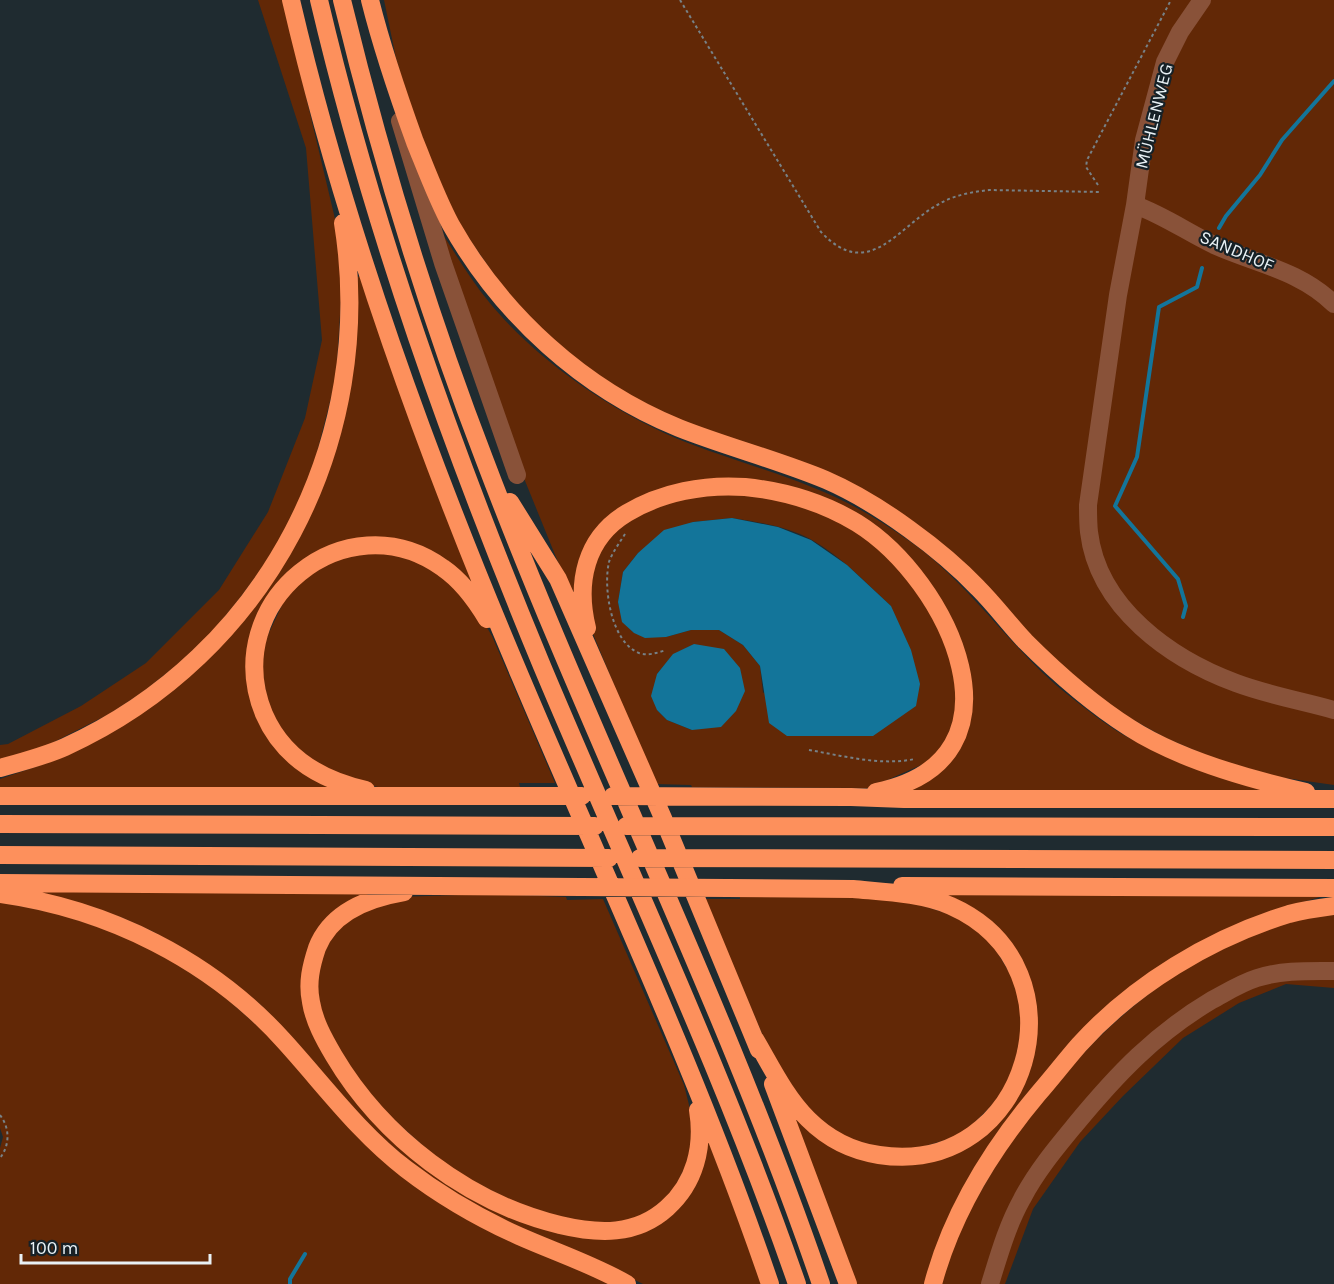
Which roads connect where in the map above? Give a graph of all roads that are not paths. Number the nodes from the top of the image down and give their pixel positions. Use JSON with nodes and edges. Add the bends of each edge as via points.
{"nodes":[{"id":1,"x":291,"y":0,"type":"edge"},
{"id":2,"x":319,"y":0,"type":"edge"},
{"id":3,"x":342,"y":0,"type":"edge"},
{"id":4,"x":369,"y":0,"type":"edge"},
{"id":5,"x":1202,"y":0,"type":"edge"},
{"id":6,"x":396,"y":90,"type":"junction"},
{"id":7,"x":337,"y":173,"type":"junction"},
{"id":8,"x":1135,"y":205,"type":"junction"},
{"id":9,"x":1334,"y":304,"type":"edge"},
{"id":10,"x":485,"y":463,"type":"junction"},
{"id":11,"x":517,"y":475,"type":"dead end"},
{"id":12,"x":600,"y":672,"type":"junction"},
{"id":13,"x":520,"y":675,"type":"junction"},
{"id":14,"x":1334,"y":710,"type":"edge"},
{"id":15,"x":0,"y":768,"type":"edge"},
{"id":16,"x":391,"y":795,"type":"junction"},
{"id":17,"x":0,"y":796,"type":"edge"},
{"id":18,"x":851,"y":797,"type":"junction"},
{"id":19,"x":1334,"y":799,"type":"edge"},
{"id":20,"x":0,"y":824,"type":"edge"},
{"id":21,"x":1334,"y":827,"type":"edge"},
{"id":22,"x":0,"y":855,"type":"edge"},
{"id":23,"x":1334,"y":860,"type":"edge"},
{"id":24,"x":0,"y":883,"type":"edge"},
{"id":25,"x":457,"y":888,"type":"junction"},
{"id":26,"x":1334,"y":888,"type":"edge"},
{"id":27,"x":853,"y":889,"type":"junction"},
{"id":28,"x":0,"y":894,"type":"edge"},
{"id":29,"x":1334,"y":906,"type":"edge"},
{"id":30,"x":1334,"y":971,"type":"edge"},
{"id":31,"x":755,"y":1039,"type":"junction"},
{"id":32,"x":692,"y":1078,"type":"junction"},
{"id":33,"x":627,"y":1284,"type":"edge"},
{"id":34,"x":770,"y":1284,"type":"edge"},
{"id":35,"x":797,"y":1284,"type":"edge"},
{"id":36,"x":822,"y":1284,"type":"edge"},
{"id":37,"x":848,"y":1284,"type":"edge"},
{"id":38,"x":933,"y":1284,"type":"edge"},
{"id":39,"x":990,"y":1284,"type":"edge"}],
"edges":[{"from":1,"to":7,"type":"highway"},
{"from":2,"to":35,"type":"highway","via":[[370,195],[437,398],[543,667],[736,1124]]},
{"from":3,"to":10,"type":"highway","via":[[414,256]]},
{"from":4,"to":6,"type":"highway"},
{"from":5,"to":8,"type":"street","name":"MÜHLENWEG","via":[[1165,62],[1144,140]]},
{"from":6,"to":11,"type":"street","via":[[400,125],[442,263]]},
{"from":6,"to":19,"type":"highway","via":[[424,165],[450,222],[471,256],[519,317],[574,367],[642,411],[828,481],[870,503],[945,555],[1025,641],[1078,690],[1131,729],[1183,755],[1225,770]]},
{"from":7,"to":13,"type":"highway","via":[[414,407]]},
{"from":7,"to":15,"type":"highway","via":[[348,250],[346,369],[332,436],[296,526],[244,607],[156,693],[64,747]]},
{"from":8,"to":9,"type":"street","name":"SANDHOF","via":[[1214,245],[1299,277]]},
{"from":8,"to":14,"type":"street","name":"MÜHLENWEG","via":[[1088,505],[1089,534],[1096,560],[1122,606],[1174,653],[1238,684]]},
{"from":10,"to":12,"type":"highway","via":[[558,579]]},
{"from":10,"to":36,"type":"highway","via":[[758,1114]]},
{"from":12,"to":18,"type":"highway","via":[[584,613],[583,577],[588,555],[597,540],[621,517],[666,496],[712,487],[765,489],[827,507],[885,545],[927,590],[951,635],[965,691],[962,723],[956,738],[931,770],[901,786]]},
{"from":12,"to":31,"type":"highway"},
{"from":13,"to":16,"type":"highway","via":[[477,602],[460,581],[424,557],[383,546],[357,547],[323,559],[288,583],[262,621],[255,650],[255,685],[266,719],[282,745],[316,773]]},
{"from":13,"to":32,"type":"highway"},
{"from":16,"to":17,"type":"highway"},
{"from":16,"to":18,"type":"highway"},
{"from":18,"to":19,"type":"highway"},
{"from":20,"to":21,"type":"highway"},
{"from":22,"to":23,"type":"highway"},
{"from":24,"to":25,"type":"highway","via":[[388,884]]},
{"from":25,"to":27,"type":"highway"},
{"from":25,"to":32,"type":"highway","via":[[383,896],[349,910],[332,924],[320,942],[309,980],[317,1024],[346,1076],[393,1131],[420,1154],[474,1191],[544,1221],[600,1232],[640,1226],[675,1201],[695,1169],[701,1145]]},
{"from":26,"to":27,"type":"highway"},
{"from":27,"to":31,"type":"highway","via":[[918,897],[950,906],[995,937],[1012,960],[1030,1017],[1028,1048],[1012,1093],[996,1114],[956,1144],[916,1156],[869,1153],[826,1135],[808,1119],[788,1095]]},
{"from":28,"to":33,"type":"highway","via":[[53,904],[131,930],[189,962],[246,1004],[371,1140],[435,1191],[519,1236]]},
{"from":29,"to":38,"type":"highway","via":[[1291,914],[1223,939],[1154,980],[1080,1044],[1000,1142],[978,1177],[948,1240]]},
{"from":30,"to":39,"type":"street","via":[[1284,973],[1234,988],[1179,1022],[1131,1061],[1048,1159],[1022,1197]]},
{"from":31,"to":37,"type":"highway"},
{"from":32,"to":34,"type":"highway"}]}
